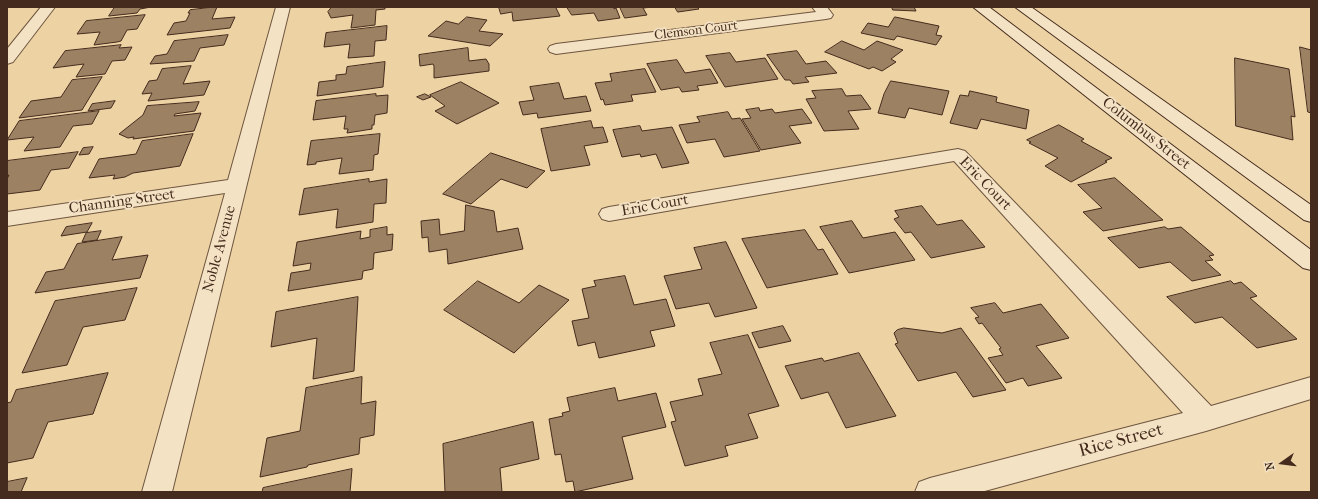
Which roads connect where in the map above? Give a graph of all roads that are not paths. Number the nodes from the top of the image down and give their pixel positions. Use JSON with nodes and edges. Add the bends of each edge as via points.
{"nodes":[{"id":1,"x":48,"y":7,"type":"edge"},
{"id":2,"x":283,"y":7,"type":"edge"},
{"id":3,"x":819,"y":7,"type":"edge"},
{"id":4,"x":980,"y":7,"type":"edge"},
{"id":5,"x":1022,"y":7,"type":"edge"},
{"id":6,"x":556,"y":49,"type":"dead end"},
{"id":7,"x":7,"y":59,"type":"edge"},
{"id":8,"x":237,"y":185,"type":"junction"},
{"id":9,"x":609,"y":214,"type":"dead end"},
{"id":10,"x":1311,"y":215,"type":"edge"},
{"id":11,"x":7,"y":219,"type":"edge"},
{"id":12,"x":1311,"y":262,"type":"edge"},
{"id":13,"x":1311,"y":388,"type":"edge"},
{"id":14,"x":1206,"y":419,"type":"junction"},
{"id":15,"x":157,"y":492,"type":"edge"},
{"id":16,"x":930,"y":492,"type":"edge"}],
"edges":[{"from":1,"to":7,"type":"street"},
{"from":2,"to":8,"type":"street","name":"Noble Avenue"},
{"from":3,"to":6,"type":"street","name":"Clemson Court","via":[[826,14]]},
{"from":4,"to":12,"type":"street","name":"Columbus Street"},
{"from":5,"to":10,"type":"street","name":"Columbus Street"},
{"from":8,"to":11,"type":"street","name":"Channing Street"},
{"from":8,"to":15,"type":"street","name":"Noble Avenue"},
{"from":9,"to":14,"type":"street","name":"Eric Court","via":[[958,155]]},
{"from":13,"to":14,"type":"street","name":"Rice Street"},
{"from":14,"to":16,"type":"street","name":"Rice Street"}]}
